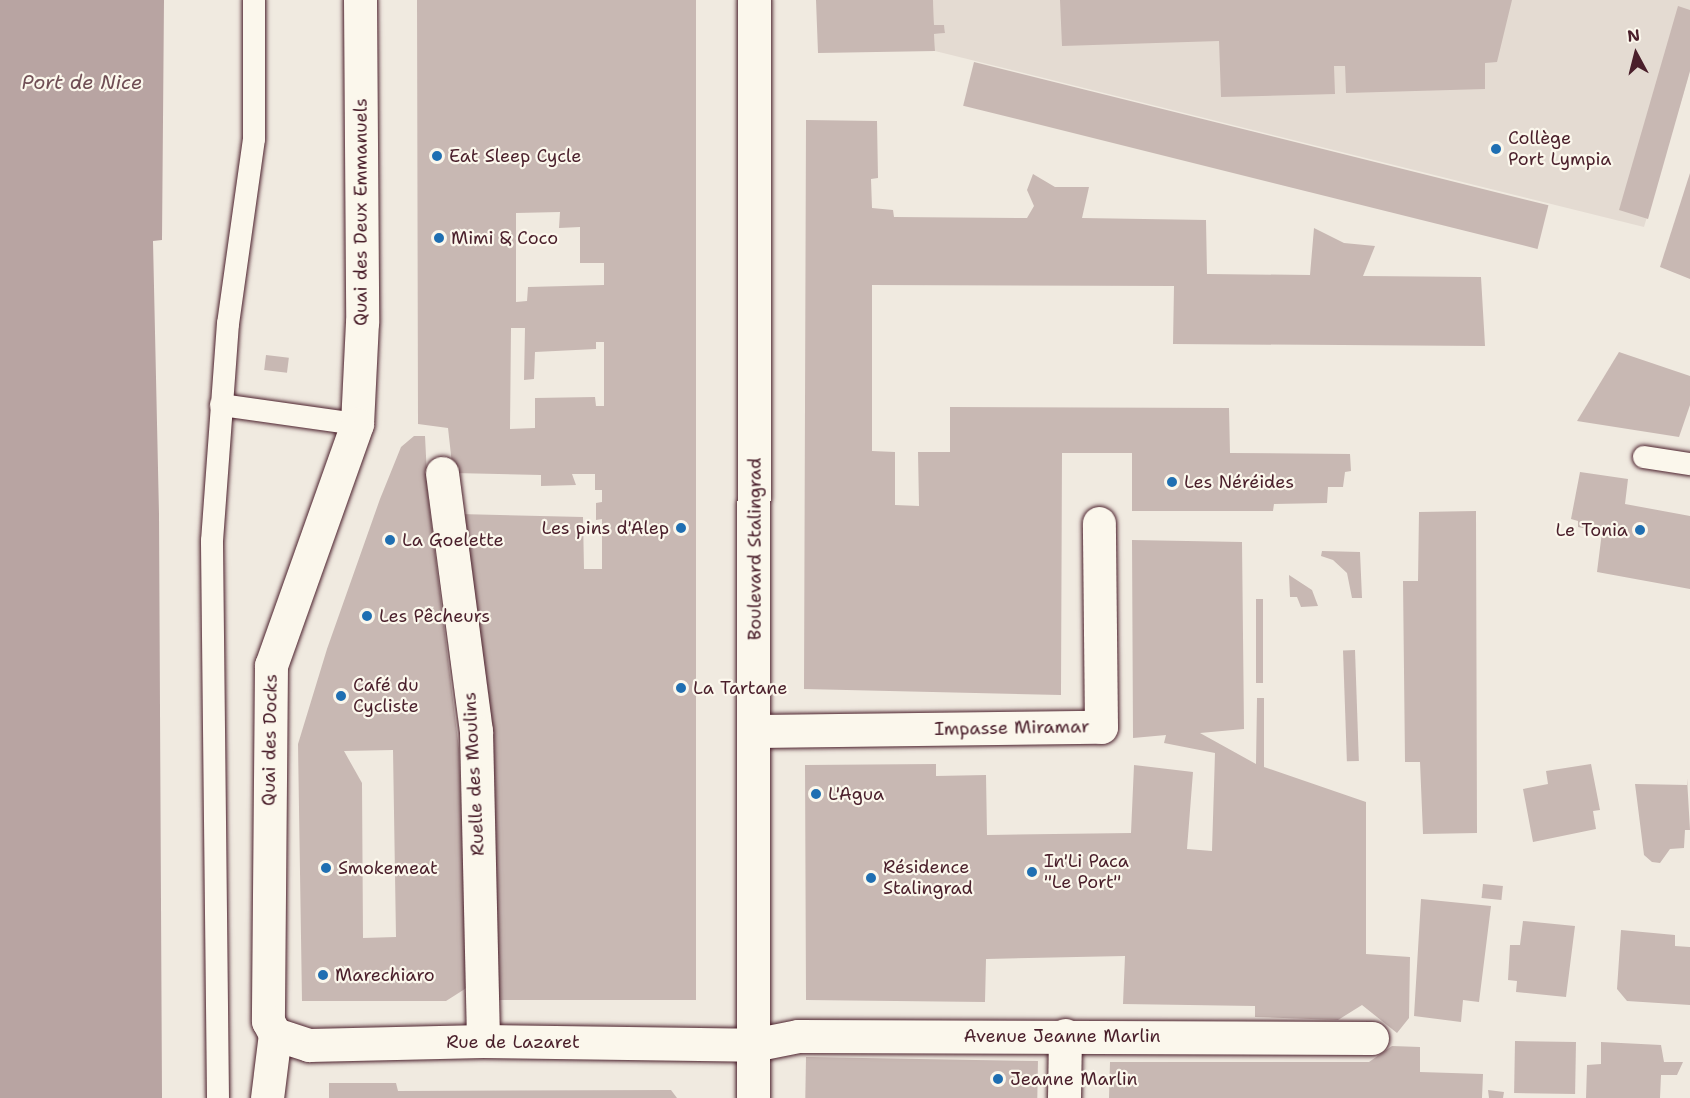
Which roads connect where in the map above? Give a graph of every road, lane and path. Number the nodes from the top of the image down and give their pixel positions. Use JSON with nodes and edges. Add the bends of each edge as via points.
{"nodes":[{"id":1,"x":254,"y":0,"type":"edge"},
{"id":2,"x":360,"y":0,"type":"edge"},
{"id":3,"x":754,"y":0,"type":"edge"},
{"id":4,"x":221,"y":405,"type":"junction"},
{"id":5,"x":357,"y":424,"type":"junction"},
{"id":6,"x":1644,"y":457,"type":"dead end"},
{"id":7,"x":1690,"y":464,"type":"edge"},
{"id":8,"x":442,"y":473,"type":"dead end"},
{"id":9,"x":1100,"y":523,"type":"dead end"},
{"id":10,"x":755,"y":731,"type":"junction"},
{"id":11,"x":275,"y":1034,"type":"junction"},
{"id":12,"x":1065,"y":1035,"type":"junction"},
{"id":13,"x":1372,"y":1038,"type":"dead end"},
{"id":14,"x":483,"y":1041,"type":"junction"},
{"id":15,"x":753,"y":1045,"type":"junction"},
{"id":16,"x":218,"y":1098,"type":"edge"},
{"id":17,"x":267,"y":1098,"type":"edge"},
{"id":18,"x":753,"y":1098,"type":"edge"},
{"id":19,"x":1064,"y":1098,"type":"edge"}],
"edges":[{"from":1,"to":4,"type":"lane","via":[[254,139],[228,324]]},
{"from":2,"to":5,"type":"street","name":"Quai des Deux Emmanuels","via":[[362,322]]},
{"from":3,"to":10,"type":"street","name":"Boulevard Stalingrad"},
{"from":4,"to":5,"type":"lane"},
{"from":4,"to":16,"type":"lane","via":[[212,541]]},
{"from":5,"to":11,"type":"street","name":"Quai des Docks","via":[[271,664],[266,1006]]},
{"from":6,"to":7,"type":"lane"},
{"from":8,"to":14,"type":"street","name":"Ruelle des Moulins","via":[[476,730]]},
{"from":9,"to":10,"type":"street","name":"Impasse Miramar","via":[[1101,728]]},
{"from":10,"to":15,"type":"street","name":"Boulevard Stalingrad"},
{"from":11,"to":14,"type":"street","name":"Rue de Lazaret","via":[[309,1045]]},
{"from":11,"to":17,"type":"street","name":"Quai des Docks"},
{"from":12,"to":13,"type":"street","name":"Avenue Jeanne Marlin"},
{"from":12,"to":15,"type":"street","name":"Avenue Jeanne Marlin","via":[[798,1036]]},
{"from":12,"to":19,"type":"street"},
{"from":14,"to":15,"type":"street","name":"Rue de Lazaret"},
{"from":15,"to":18,"type":"street","name":"Boulevard Stalingrad"}]}
